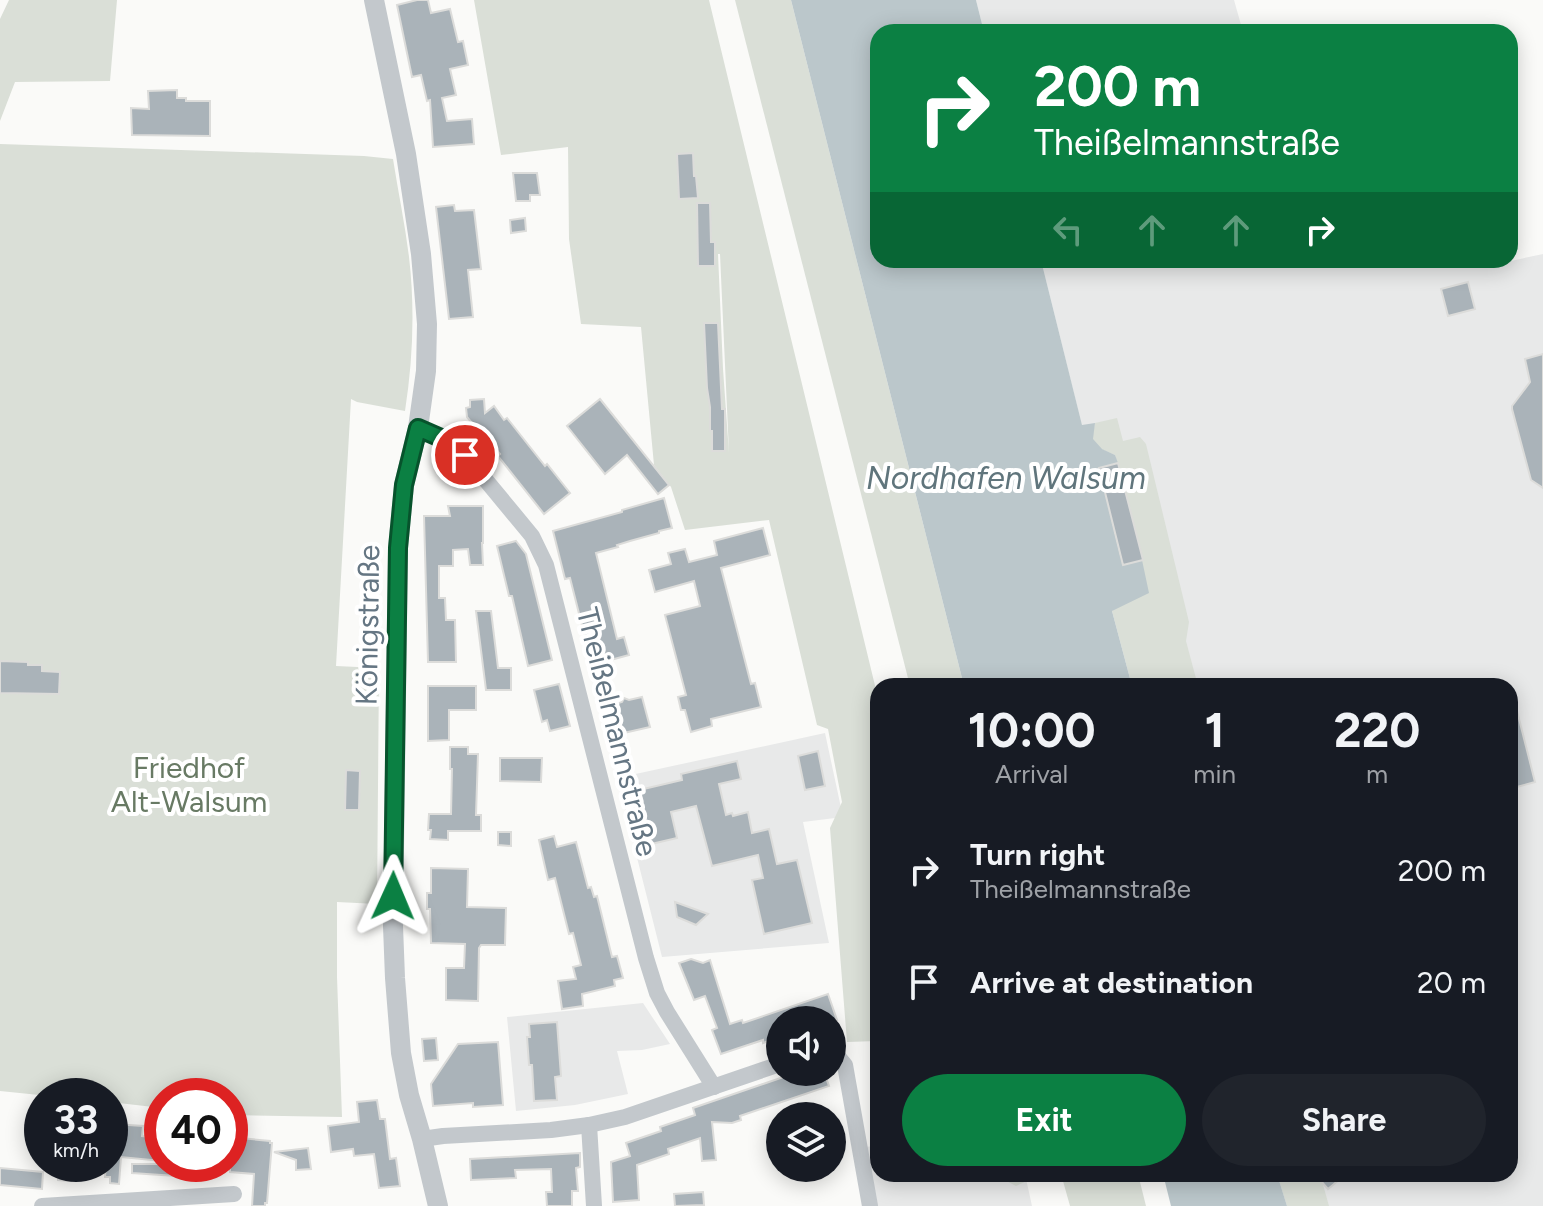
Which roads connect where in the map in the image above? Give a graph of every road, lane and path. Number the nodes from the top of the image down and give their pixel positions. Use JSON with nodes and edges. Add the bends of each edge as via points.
{"nodes":[{"id":1,"x":374,"y":0,"type":"edge"},
{"id":2,"x":418,"y":428,"type":"junction"},
{"id":3,"x":766,"y":1069,"type":"edge"},
{"id":4,"x":846,"y":1071,"type":"edge"},
{"id":5,"x":714,"y":1087,"type":"junction"},
{"id":6,"x":589,"y":1125,"type":"junction"},
{"id":7,"x":422,"y":1139,"type":"junction"},
{"id":8,"x":234,"y":1194,"type":"dead end"},
{"id":9,"x":203,"y":1201,"type":"edge"},
{"id":10,"x":42,"y":1206,"type":"edge"},
{"id":11,"x":438,"y":1206,"type":"edge"},
{"id":12,"x":594,"y":1206,"type":"edge"},
{"id":13,"x":870,"y":1206,"type":"edge"}],
"edges":[{"from":1,"to":2,"type":"street","name":"Königstraße","via":[[421,254],[427,324]]},
{"from":2,"to":5,"type":"street","name":"Theißelmannstraße","via":[[465,455],[532,536],[546,565],[653,981]]},
{"from":2,"to":7,"type":"street","name":"Königstraße","via":[[404,485],[398,548],[393,926],[401,1053]]},
{"from":3,"to":5,"type":"street"},
{"from":4,"to":13,"type":"street"},
{"from":5,"to":6,"type":"street"},
{"from":6,"to":7,"type":"street"},
{"from":6,"to":12,"type":"street"},
{"from":7,"to":11,"type":"street","name":"Königstraße"},
{"from":8,"to":9,"type":"street"},
{"from":9,"to":10,"type":"street"}]}
